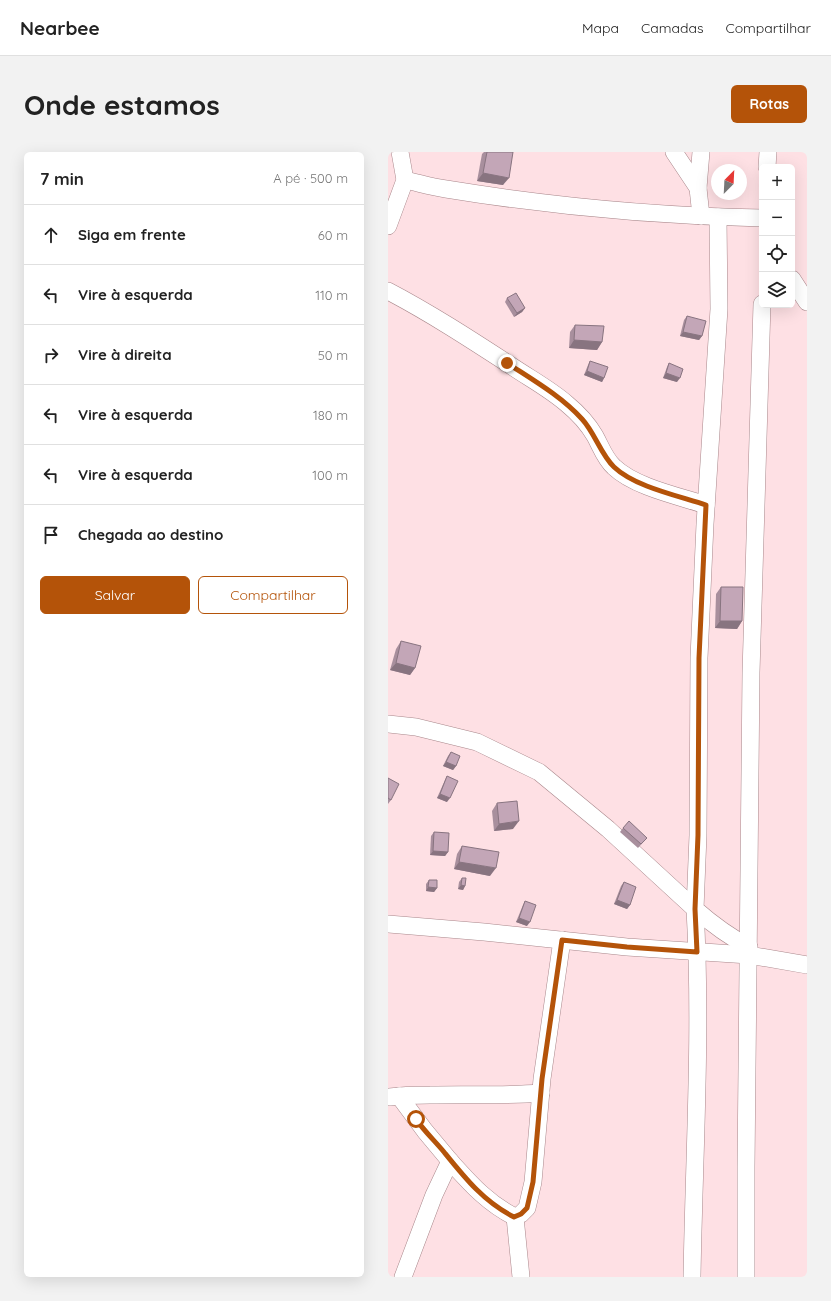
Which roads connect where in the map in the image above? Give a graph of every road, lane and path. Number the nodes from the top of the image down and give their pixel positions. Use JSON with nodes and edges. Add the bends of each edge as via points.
{"nodes":[{"id":1,"x":400,"y":152,"type":"edge"},
{"id":2,"x":674,"y":152,"type":"edge"},
{"id":3,"x":701,"y":152,"type":"edge"},
{"id":4,"x":768,"y":152,"type":"edge"},
{"id":5,"x":767,"y":164,"type":"edge"},
{"id":6,"x":405,"y":180,"type":"junction"},
{"id":7,"x":698,"y":188,"type":"junction"},
{"id":8,"x":701,"y":216,"type":"junction"},
{"id":9,"x":718,"y":217,"type":"junction"},
{"id":10,"x":759,"y":218,"type":"edge"},
{"id":11,"x":388,"y":226,"type":"edge"},
{"id":12,"x":795,"y":284,"type":"edge"},
{"id":13,"x":388,"y":291,"type":"edge"},
{"id":14,"x":807,"y":302,"type":"edge"},
{"id":15,"x":762,"y":308,"type":"edge"},
{"id":16,"x":706,"y":505,"type":"junction"},
{"id":17,"x":388,"y":724,"type":"edge"},
{"id":18,"x":695,"y":909,"type":"junction"},
{"id":19,"x":388,"y":924,"type":"edge"},
{"id":20,"x":562,"y":940,"type":"junction"},
{"id":21,"x":749,"y":951,"type":"junction"},
{"id":22,"x":697,"y":952,"type":"junction"},
{"id":23,"x":807,"y":965,"type":"edge"},
{"id":24,"x":541,"y":1093,"type":"junction"},
{"id":25,"x":393,"y":1097,"type":"edge"},
{"id":26,"x":450,"y":1161,"type":"junction"},
{"id":27,"x":514,"y":1217,"type":"junction"},
{"id":28,"x":403,"y":1277,"type":"edge"},
{"id":29,"x":521,"y":1277,"type":"edge"},
{"id":30,"x":692,"y":1277,"type":"edge"},
{"id":31,"x":746,"y":1277,"type":"edge"}],
"edges":[{"from":1,"to":6,"type":"street"},
{"from":2,"to":7,"type":"street"},
{"from":3,"to":7,"type":"street"},
{"from":4,"to":5,"type":"street"},
{"from":6,"to":8,"type":"street","via":[[445,189],[557,204]]},
{"from":6,"to":11,"type":"street"},
{"from":7,"to":8,"type":"street"},
{"from":8,"to":9,"type":"street"},
{"from":9,"to":10,"type":"street"},
{"from":9,"to":16,"type":"street","via":[[719,309]]},
{"from":12,"to":14,"type":"street"},
{"from":13,"to":16,"type":"street","via":[[468,337],[567,404],[595,436],[613,467],[625,476],[652,488]]},
{"from":15,"to":21,"type":"street","via":[[751,673]]},
{"from":16,"to":18,"type":"street","via":[[699,658]]},
{"from":17,"to":18,"type":"street","via":[[416,727],[476,742],[539,772],[608,829]]},
{"from":18,"to":21,"type":"street"},
{"from":18,"to":22,"type":"street"},
{"from":19,"to":20,"type":"street"},
{"from":20,"to":22,"type":"street"},
{"from":20,"to":24,"type":"street"},
{"from":21,"to":22,"type":"street"},
{"from":21,"to":23,"type":"street"},
{"from":21,"to":31,"type":"street"},
{"from":22,"to":30,"type":"street"},
{"from":24,"to":25,"type":"street"},
{"from":24,"to":27,"type":"street","via":[[530,1198],[527,1208]]},
{"from":25,"to":26,"type":"street"},
{"from":26,"to":27,"type":"street","via":[[481,1195]]},
{"from":26,"to":28,"type":"street","via":[[434,1195]]},
{"from":27,"to":29,"type":"street"}]}
